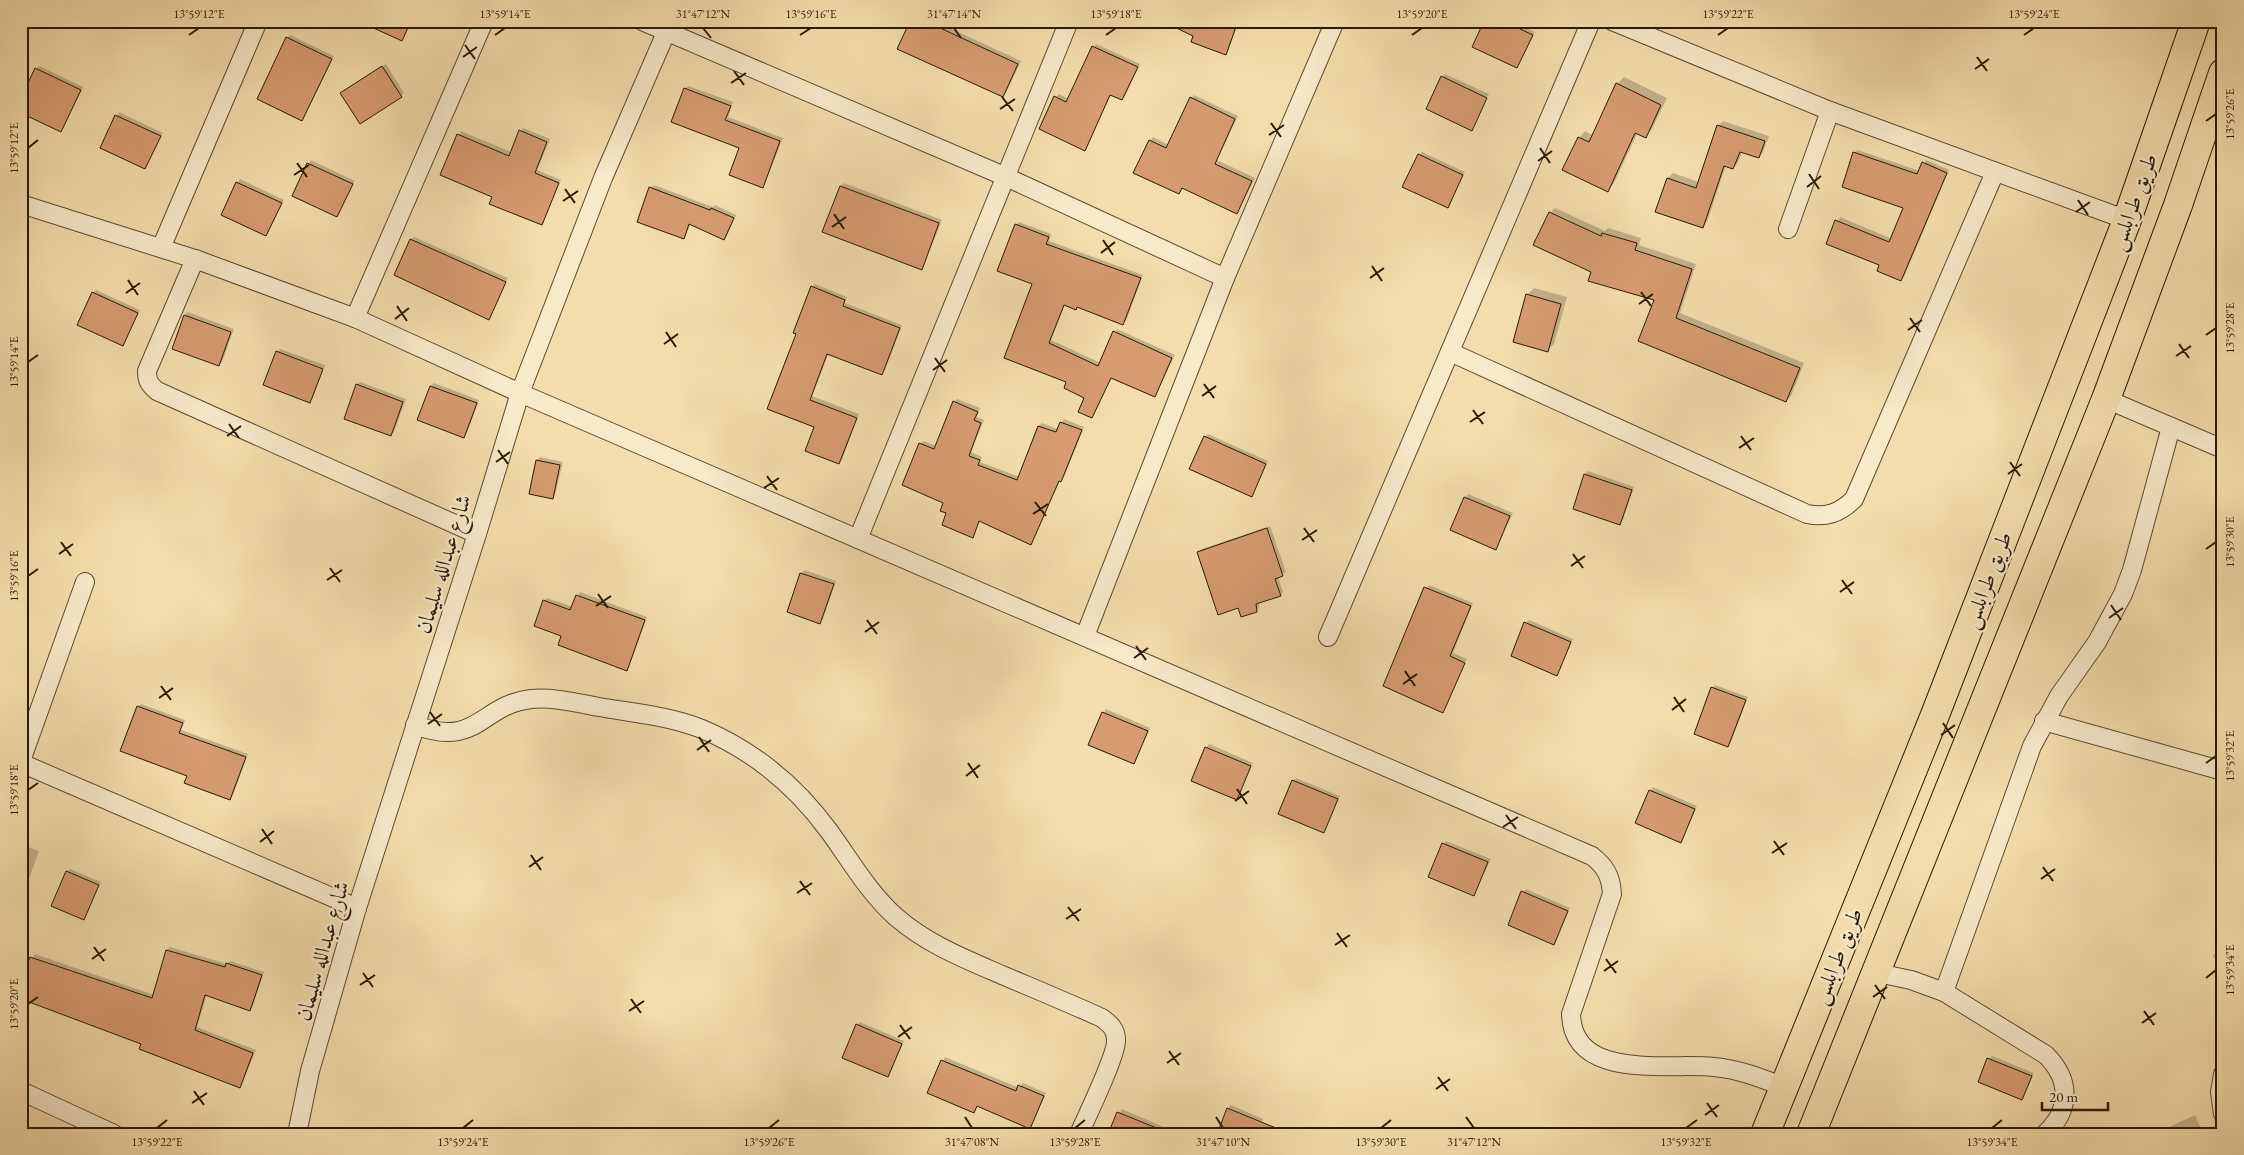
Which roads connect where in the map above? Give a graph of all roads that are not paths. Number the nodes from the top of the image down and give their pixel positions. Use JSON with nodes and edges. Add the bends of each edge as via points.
{"nodes":[{"id":1,"x":258,"y":21,"type":"edge"},
{"id":2,"x":484,"y":21,"type":"edge"},
{"id":3,"x":642,"y":21,"type":"edge"},
{"id":4,"x":1069,"y":21,"type":"edge"},
{"id":5,"x":1335,"y":21,"type":"edge"},
{"id":6,"x":1592,"y":21,"type":"edge"},
{"id":7,"x":1612,"y":21,"type":"edge"},
{"id":8,"x":2196,"y":21,"type":"edge"},
{"id":9,"x":669,"y":27,"type":"edge"},
{"id":10,"x":2223,"y":73,"type":"edge"},
{"id":11,"x":1830,"y":111,"type":"junction"},
{"id":12,"x":1995,"y":172,"type":"junction"},
{"id":13,"x":1004,"y":176,"type":"junction"},
{"id":14,"x":21,"y":204,"type":"edge"},
{"id":15,"x":2127,"y":220,"type":"junction"},
{"id":16,"x":1788,"y":229,"type":"dead end"},
{"id":17,"x":161,"y":248,"type":"junction"},
{"id":18,"x":195,"y":259,"type":"junction"},
{"id":19,"x":1225,"y":278,"type":"junction"},
{"id":20,"x":355,"y":318,"type":"junction"},
{"id":21,"x":1450,"y":352,"type":"junction"},
{"id":22,"x":520,"y":393,"type":"junction"},
{"id":23,"x":2106,"y":398,"type":"junction"},
{"id":24,"x":2171,"y":427,"type":"junction"},
{"id":25,"x":2223,"y":449,"type":"edge"},
{"id":26,"x":477,"y":534,"type":"junction"},
{"id":27,"x":858,"y":539,"type":"junction"},
{"id":28,"x":85,"y":582,"type":"dead end"},
{"id":29,"x":1085,"y":636,"type":"junction"},
{"id":30,"x":1328,"y":637,"type":"dead end"},
{"id":31,"x":2044,"y":721,"type":"junction"},
{"id":32,"x":415,"y":724,"type":"junction"},
{"id":33,"x":21,"y":762,"type":"edge"},
{"id":34,"x":2223,"y":771,"type":"edge"},
{"id":35,"x":358,"y":908,"type":"junction"},
{"id":36,"x":1878,"y":973,"type":"junction"},
{"id":37,"x":1944,"y":992,"type":"junction"},
{"id":38,"x":2223,"y":1074,"type":"edge"},
{"id":39,"x":1784,"y":1087,"type":"junction"},
{"id":40,"x":21,"y":1091,"type":"edge"},
{"id":41,"x":2223,"y":1114,"type":"edge"},
{"id":42,"x":114,"y":1134,"type":"edge"},
{"id":43,"x":297,"y":1134,"type":"edge"},
{"id":44,"x":1079,"y":1134,"type":"edge"},
{"id":45,"x":1765,"y":1134,"type":"edge"},
{"id":46,"x":1811,"y":1134,"type":"edge"},
{"id":47,"x":2045,"y":1134,"type":"edge"}],
"edges":[{"from":1,"to":17,"type":"street"},
{"from":2,"to":20,"type":"street"},
{"from":3,"to":9,"type":"street"},
{"from":4,"to":13,"type":"street"},
{"from":5,"to":19,"type":"street"},
{"from":6,"to":21,"type":"street"},
{"from":7,"to":11,"type":"street"},
{"from":8,"to":15,"type":"highway","name":"طريق طرابلس"},
{"from":9,"to":13,"type":"street"},
{"from":9,"to":22,"type":"street","name":"شارع عبدالله سليمان","via":[[600,187]]},
{"from":10,"to":23,"type":"highway"},
{"from":11,"to":12,"type":"street"},
{"from":11,"to":16,"type":"street"},
{"from":12,"to":15,"type":"street"},
{"from":12,"to":21,"type":"street","via":[[1854,499],[1835,514],[1807,514]]},
{"from":13,"to":19,"type":"street"},
{"from":13,"to":27,"type":"street"},
{"from":14,"to":17,"type":"street"},
{"from":15,"to":39,"type":"highway","name":"طريق طرابلس","via":[[1935,715]]},
{"from":17,"to":18,"type":"street"},
{"from":18,"to":20,"type":"street"},
{"from":18,"to":26,"type":"street","via":[[147,371],[150,385],[157,391]]},
{"from":19,"to":29,"type":"street"},
{"from":20,"to":22,"type":"street"},
{"from":21,"to":30,"type":"street"},
{"from":22,"to":26,"type":"street","name":"شارع عبدالله سليمان"},
{"from":22,"to":27,"type":"street"},
{"from":23,"to":24,"type":"street"},
{"from":23,"to":36,"type":"highway"},
{"from":24,"to":25,"type":"street"},
{"from":24,"to":31,"type":"street","via":[[2123,594],[2097,642]]},
{"from":26,"to":32,"type":"street","name":"شارع عبدالله سليمان"},
{"from":27,"to":29,"type":"street"},
{"from":28,"to":33,"type":"street"},
{"from":29,"to":39,"type":"street","via":[[1592,856],[1608,872],[1612,894],[1571,1014],[1579,1042],[1592,1053],[1614,1062],[1635,1066],[1717,1067]]},
{"from":31,"to":34,"type":"street"},
{"from":31,"to":37,"type":"street","via":[[2023,768]]},
{"from":32,"to":35,"type":"street","name":"شارع عبدالله سليمان"},
{"from":32,"to":44,"type":"street","via":[[444,733],[459,732],[513,703],[546,698],[676,720],[725,740],[749,754],[800,795],[870,888],[909,928],[942,948],[1109,1023],[1114,1030],[1116,1046]]},
{"from":33,"to":35,"type":"street"},
{"from":35,"to":43,"type":"street","name":"شارع عبدالله سليمان","via":[[310,1071]]},
{"from":36,"to":37,"type":"street"},
{"from":36,"to":46,"type":"highway"},
{"from":37,"to":47,"type":"street","via":[[2054,1063],[2064,1083],[2065,1096],[2058,1119]]},
{"from":38,"to":41,"type":"street","via":[[2220,1092]]},
{"from":39,"to":45,"type":"highway","name":"طريق طرابلس"},
{"from":40,"to":42,"type":"street"}]}
